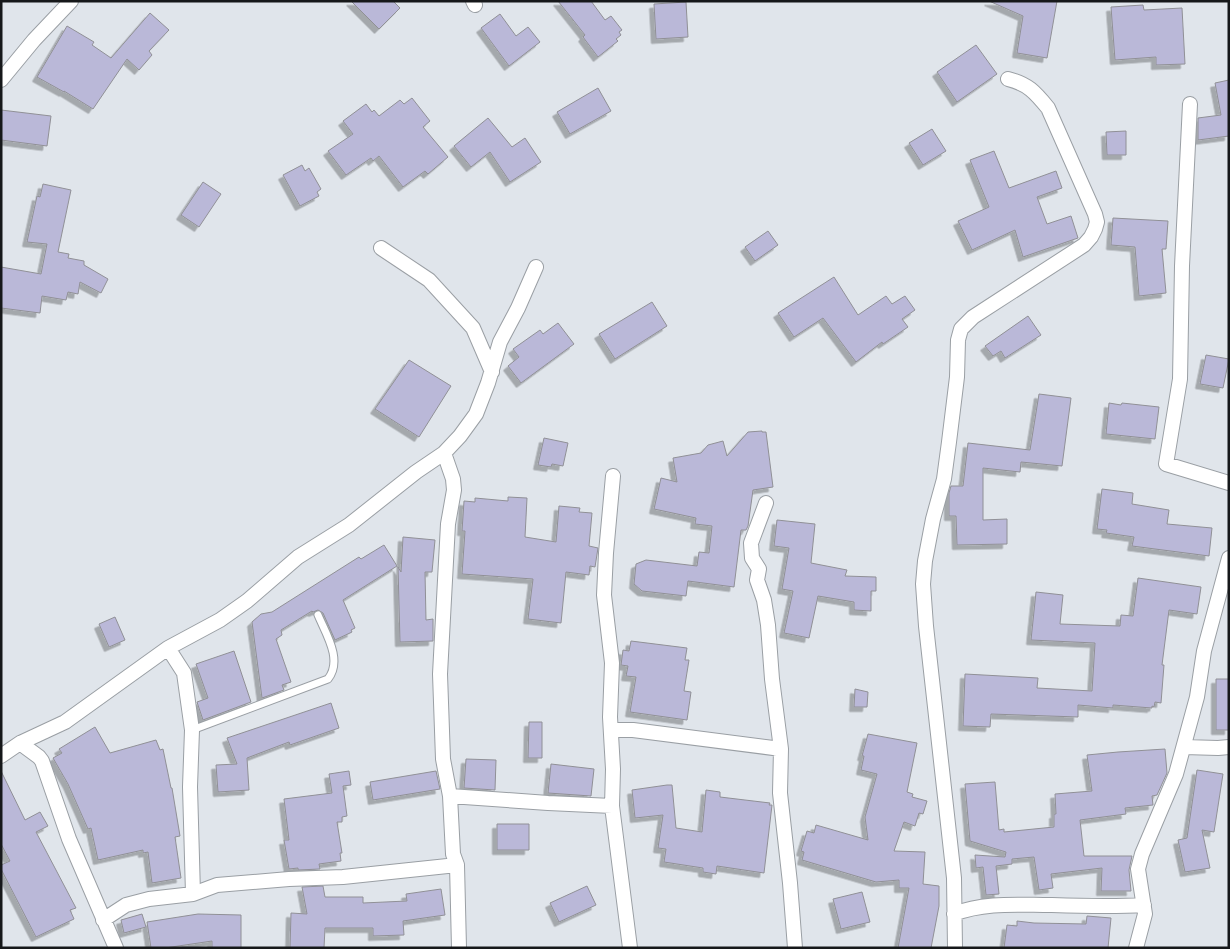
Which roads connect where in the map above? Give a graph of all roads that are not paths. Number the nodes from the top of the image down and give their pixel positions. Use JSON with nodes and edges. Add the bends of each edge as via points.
{"nodes":[{"id":1,"x":70,"y":1,"type":"edge"},
{"id":2,"x":1008,"y":79,"type":"dead end"},
{"id":3,"x":1,"y":80,"type":"edge"},
{"id":4,"x":1190,"y":104,"type":"dead end"},
{"id":5,"x":381,"y":248,"type":"dead end"},
{"id":6,"x":536,"y":267,"type":"dead end"},
{"id":7,"x":492,"y":372,"type":"junction"},
{"id":8,"x":444,"y":453,"type":"junction"},
{"id":9,"x":613,"y":476,"type":"dead end"},
{"id":10,"x":1229,"y":483,"type":"edge"},
{"id":11,"x":766,"y":503,"type":"dead end"},
{"id":12,"x":1229,"y":558,"type":"edge"},
{"id":13,"x":318,"y":615,"type":"dead end"},
{"id":14,"x":168,"y":648,"type":"junction"},
{"id":15,"x":192,"y":730,"type":"junction"},
{"id":16,"x":611,"y":730,"type":"junction"},
{"id":17,"x":20,"y":743,"type":"junction"},
{"id":18,"x":1184,"y":747,"type":"junction"},
{"id":19,"x":1229,"y":747,"type":"edge"},
{"id":20,"x":781,"y":749,"type":"junction"},
{"id":21,"x":1,"y":756,"type":"edge"},
{"id":22,"x":450,"y":796,"type":"junction"},
{"id":23,"x":612,"y":806,"type":"junction"},
{"id":24,"x":457,"y":864,"type":"junction"},
{"id":25,"x":193,"y":894,"type":"junction"},
{"id":26,"x":1144,"y":905,"type":"junction"},
{"id":27,"x":954,"y":914,"type":"junction"},
{"id":28,"x":103,"y":920,"type":"junction"},
{"id":29,"x":116,"y":948,"type":"edge"},
{"id":30,"x":459,"y":948,"type":"edge"},
{"id":31,"x":630,"y":948,"type":"edge"},
{"id":32,"x":794,"y":948,"type":"edge"},
{"id":33,"x":955,"y":948,"type":"edge"},
{"id":34,"x":1136,"y":948,"type":"edge"}],
"edges":[{"from":1,"to":3,"type":"street"},
{"from":2,"to":27,"type":"street","via":[[1024,84],[1048,108],[1097,222],[1092,237],[1084,245],[973,317],[961,329],[958,340],[950,442],[923,584],[954,878]]},
{"from":4,"to":10,"type":"street","via":[[1180,379],[1166,464]]},
{"from":5,"to":7,"type":"street","via":[[429,280],[473,328]]},
{"from":6,"to":7,"type":"street","via":[[500,342]]},
{"from":7,"to":8,"type":"street","via":[[476,414]]},
{"from":8,"to":14,"type":"street","via":[[349,525],[298,557],[220,620]]},
{"from":8,"to":22,"type":"street","via":[[454,490],[448,524],[440,674],[443,759]]},
{"from":9,"to":16,"type":"street","via":[[604,595],[612,663]]},
{"from":11,"to":20,"type":"street","via":[[751,543],[752,558],[759,569],[757,580],[768,625]]},
{"from":12,"to":18,"type":"street","via":[[1204,651],[1197,697]]},
{"from":13,"to":15,"type":"lane","via":[[333,651],[335,667],[328,679]]},
{"from":14,"to":15,"type":"street","via":[[184,672]]},
{"from":14,"to":17,"type":"street","via":[[65,722]]},
{"from":15,"to":25,"type":"street"},
{"from":16,"to":20,"type":"street"},
{"from":16,"to":23,"type":"street"},
{"from":17,"to":21,"type":"street"},
{"from":17,"to":28,"type":"street","via":[[42,762],[69,839]]},
{"from":18,"to":19,"type":"street"},
{"from":18,"to":26,"type":"street","via":[[1142,854],[1138,870]]},
{"from":20,"to":32,"type":"street","via":[[780,793]]},
{"from":22,"to":23,"type":"street"},
{"from":22,"to":24,"type":"street","via":[[453,854]]},
{"from":23,"to":31,"type":"street"},
{"from":24,"to":25,"type":"street","via":[[342,877],[217,885]]},
{"from":24,"to":30,"type":"street"},
{"from":25,"to":28,"type":"street","via":[[126,905]]},
{"from":26,"to":27,"type":"street","via":[[1011,904]]},
{"from":26,"to":34,"type":"street","via":[[1145,914]]},
{"from":27,"to":33,"type":"street"},
{"from":28,"to":29,"type":"street"}]}
